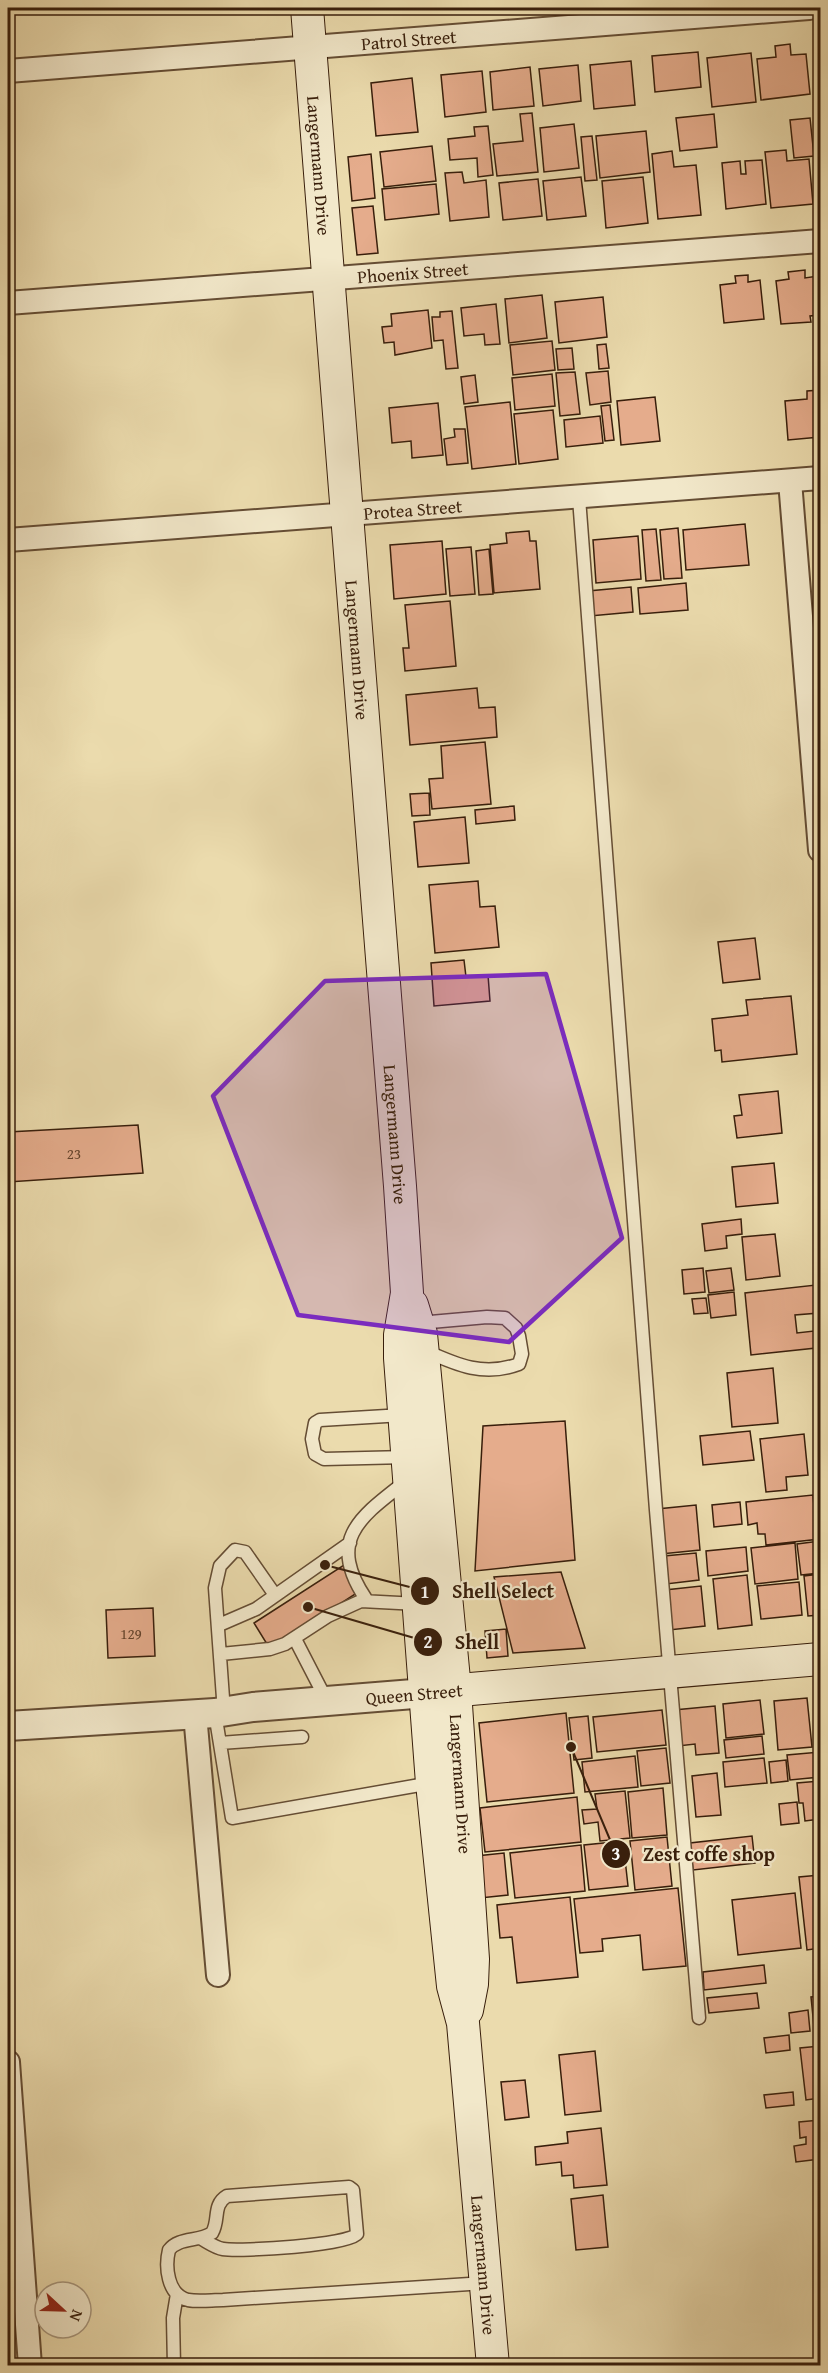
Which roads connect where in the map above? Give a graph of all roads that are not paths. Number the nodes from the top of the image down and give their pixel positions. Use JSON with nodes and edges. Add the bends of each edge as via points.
{"nodes":[{"id":1,"x":307,"y":8,"type":"edge"},
{"id":2,"x":809,"y":8,"type":"edge"},
{"id":3,"x":310,"y":47,"type":"junction"},
{"id":4,"x":8,"y":71,"type":"edge"},
{"id":5,"x":820,"y":241,"type":"edge"},
{"id":6,"x":327,"y":277,"type":"junction"},
{"id":7,"x":8,"y":303,"type":"edge"},
{"id":8,"x":820,"y":478,"type":"edge"},
{"id":9,"x":790,"y":481,"type":"junction"},
{"id":10,"x":579,"y":498,"type":"junction"},
{"id":11,"x":346,"y":516,"type":"junction"},
{"id":12,"x":8,"y":540,"type":"edge"},
{"id":13,"x":820,"y":850,"type":"edge"},
{"id":14,"x":407,"y":1293,"type":"junction"},
{"id":15,"x":420,"y":1336,"type":"junction"},
{"id":16,"x":404,"y":1415,"type":"junction"},
{"id":17,"x":408,"y":1468,"type":"junction"},
{"id":18,"x":350,"y":1543,"type":"junction"},
{"id":19,"x":275,"y":1595,"type":"junction"},
{"id":20,"x":366,"y":1599,"type":"junction"},
{"id":21,"x":419,"y":1604,"type":"junction"},
{"id":22,"x":219,"y":1625,"type":"junction"},
{"id":23,"x":295,"y":1639,"type":"junction"},
{"id":24,"x":221,"y":1654,"type":"junction"},
{"id":25,"x":820,"y":1659,"type":"edge"},
{"id":26,"x":669,"y":1670,"type":"junction"},
{"id":27,"x":441,"y":1692,"type":"junction"},
{"id":28,"x":327,"y":1701,"type":"junction"},
{"id":29,"x":211,"y":1713,"type":"junction"},
{"id":30,"x":8,"y":1726,"type":"edge"},
{"id":31,"x":302,"y":1737,"type":"dead end"},
{"id":32,"x":220,"y":1743,"type":"junction"},
{"id":33,"x":432,"y":1783,"type":"junction"},
{"id":34,"x":218,"y":1975,"type":"dead end"},
{"id":35,"x":699,"y":2018,"type":"dead end"},
{"id":36,"x":463,"y":2023,"type":"junction"},
{"id":37,"x":8,"y":2062,"type":"edge"},
{"id":38,"x":202,"y":2239,"type":"junction"},
{"id":39,"x":485,"y":2283,"type":"junction"},
{"id":40,"x":177,"y":2294,"type":"junction"},
{"id":41,"x":30,"y":2366,"type":"edge"},
{"id":42,"x":174,"y":2366,"type":"edge"},
{"id":43,"x":492,"y":2366,"type":"edge"}],
"edges":[{"from":1,"to":3,"type":"main road","name":"Langermann Drive"},
{"from":2,"to":3,"type":"street","name":"Patrol Street"},
{"from":3,"to":4,"type":"street","name":"Patrol Street"},
{"from":3,"to":6,"type":"main road","name":"Langermann Drive"},
{"from":5,"to":6,"type":"street","name":"Phoenix Street"},
{"from":6,"to":7,"type":"street","name":"Phoenix Street"},
{"from":6,"to":11,"type":"main road","name":"Langermann Drive"},
{"from":8,"to":9,"type":"street","name":"Protea Street"},
{"from":9,"to":10,"type":"street","name":"Protea Street"},
{"from":9,"to":13,"type":"street"},
{"from":10,"to":11,"type":"street","name":"Protea Street"},
{"from":10,"to":26,"type":"lane"},
{"from":11,"to":12,"type":"street","name":"Protea Street"},
{"from":11,"to":14,"type":"main road","name":"Langermann Drive"},
{"from":14,"to":15,"type":"main road","name":"Langermann Drive"},
{"from":14,"to":16,"type":"main road","name":"Langermann Drive","via":[[400,1335]]},
{"from":15,"to":15,"type":"lane","via":[[454,1363],[481,1371],[519,1364],[522,1354],[516,1328],[505,1318],[487,1317]]},
{"from":15,"to":27,"type":"main road","name":"Langermann Drive"},
{"from":16,"to":17,"type":"main road","name":"Langermann Drive"},
{"from":16,"to":17,"type":"lane","via":[[320,1420],[315,1423],[312,1438],[315,1454],[324,1459]]},
{"from":17,"to":18,"type":"lane","via":[[361,1518]]},
{"from":17,"to":21,"type":"main road","name":"Langermann Drive"},
{"from":18,"to":19,"type":"lane"},
{"from":18,"to":20,"type":"lane","via":[[350,1569]]},
{"from":19,"to":22,"type":"lane"},
{"from":19,"to":22,"type":"lane","via":[[250,1557],[235,1550],[218,1573],[215,1588]]},
{"from":20,"to":21,"type":"lane"},
{"from":20,"to":23,"type":"lane","via":[[328,1616]]},
{"from":21,"to":27,"type":"main road","name":"Langermann Drive"},
{"from":22,"to":24,"type":"lane"},
{"from":23,"to":24,"type":"lane","via":[[270,1650]]},
{"from":23,"to":28,"type":"lane"},
{"from":24,"to":29,"type":"lane"},
{"from":25,"to":26,"type":"main road","name":"Queen Street"},
{"from":26,"to":27,"type":"main road","name":"Queen Street"},
{"from":26,"to":35,"type":"lane"},
{"from":27,"to":28,"type":"street","name":"Queen Street"},
{"from":27,"to":33,"type":"main road","name":"Langermann Drive"},
{"from":27,"to":36,"type":"main road","name":"Langermann Drive","via":[[472,1959],[471,2000]]},
{"from":28,"to":29,"type":"street","name":"Queen Street"},
{"from":29,"to":30,"type":"street","name":"Queen Street"},
{"from":29,"to":32,"type":"lane"},
{"from":29,"to":34,"type":"street"},
{"from":31,"to":32,"type":"lane"},
{"from":32,"to":33,"type":"lane","via":[[232,1818]]},
{"from":33,"to":36,"type":"main road","name":"Langermann Drive","via":[[453,1986]]},
{"from":36,"to":39,"type":"main road","name":"Langermann Drive"},
{"from":37,"to":41,"type":"street"},
{"from":38,"to":38,"type":"lane","via":[[224,2249],[350,2240],[357,2234],[353,2190],[344,2186],[227,2196],[217,2204],[215,2229]]},
{"from":38,"to":40,"type":"lane","via":[[177,2242],[169,2250],[166,2269]]},
{"from":39,"to":40,"type":"lane","via":[[223,2300],[188,2300]]},
{"from":39,"to":43,"type":"main road","name":"Langermann Drive"},
{"from":40,"to":42,"type":"lane"}]}
